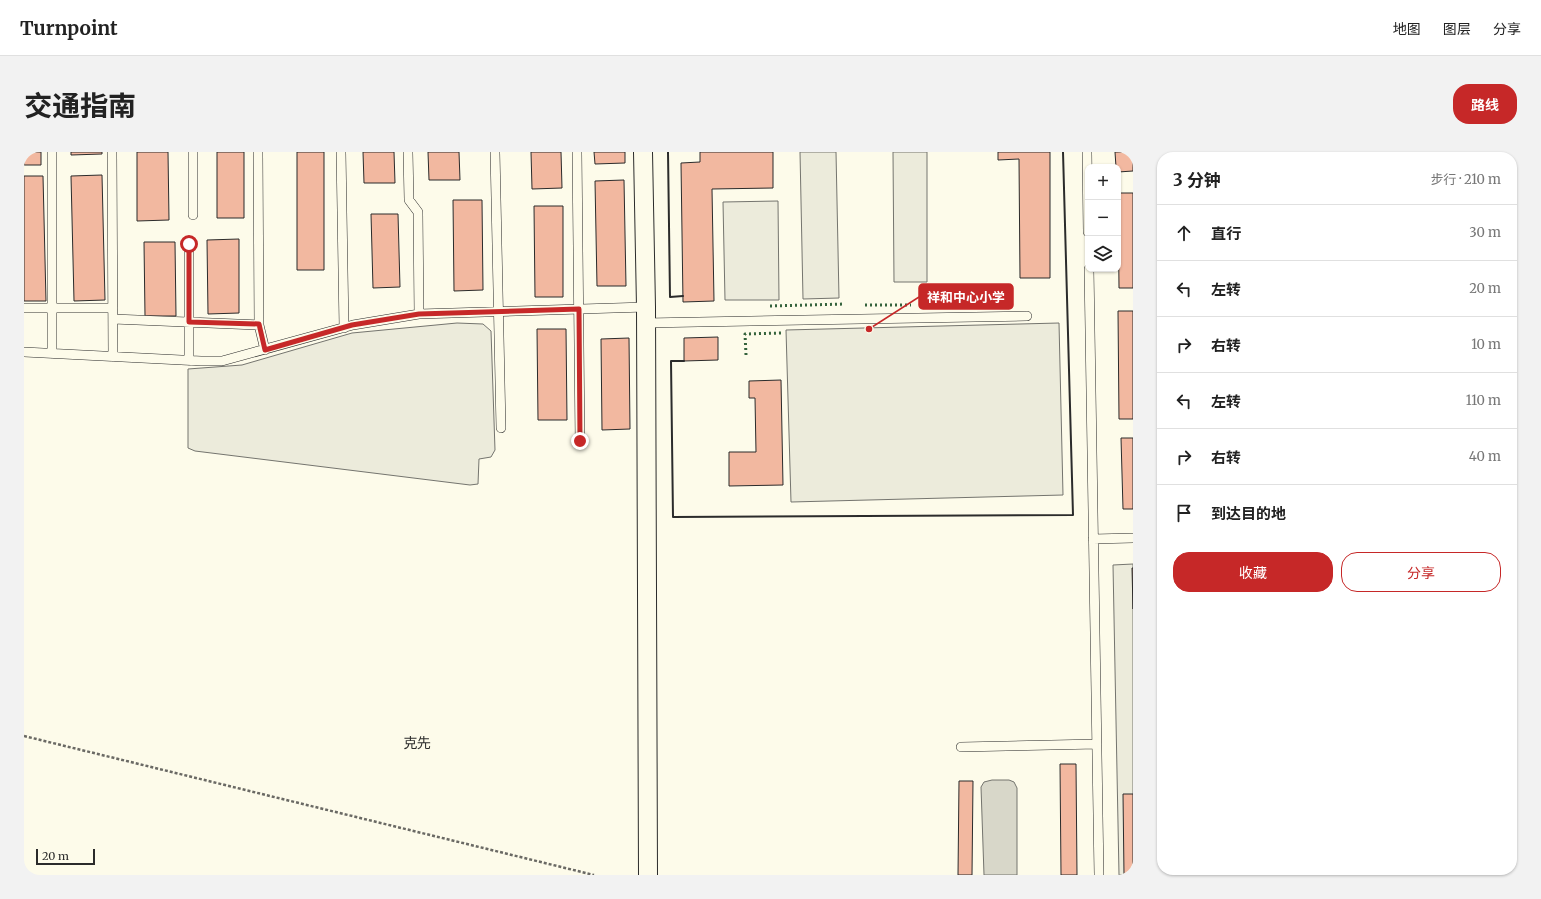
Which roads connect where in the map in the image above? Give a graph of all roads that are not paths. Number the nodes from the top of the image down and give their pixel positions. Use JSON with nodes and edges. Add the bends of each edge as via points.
{"nodes":[{"id":1,"x":52,"y":152,"type":"edge"},
{"id":2,"x":112,"y":152,"type":"edge"},
{"id":3,"x":193,"y":152,"type":"edge"},
{"id":4,"x":258,"y":152,"type":"edge"},
{"id":5,"x":341,"y":152,"type":"edge"},
{"id":6,"x":408,"y":152,"type":"edge"},
{"id":7,"x":496,"y":152,"type":"edge"},
{"id":8,"x":577,"y":152,"type":"edge"},
{"id":9,"x":643,"y":152,"type":"edge"},
{"id":10,"x":1087,"y":152,"type":"edge"},
{"id":11,"x":1088,"y":200,"type":"edge"},
{"id":12,"x":193,"y":215,"type":"dead end"},
{"id":13,"x":189,"y":244,"type":"dead end"},
{"id":14,"x":1089,"y":272,"type":"edge"},
{"id":15,"x":24,"y":308,"type":"edge"},
{"id":16,"x":52,"y":308,"type":"junction"},
{"id":17,"x":113,"y":308,"type":"junction"},
{"id":18,"x":579,"y":309,"type":"junction"},
{"id":19,"x":498,"y":312,"type":"junction"},
{"id":20,"x":419,"y":314,"type":"junction"},
{"id":21,"x":646,"y":315,"type":"junction"},
{"id":22,"x":1027,"y":316,"type":"dead end"},
{"id":23,"x":113,"y":319,"type":"junction"},
{"id":24,"x":189,"y":322,"type":"junction"},
{"id":25,"x":259,"y":324,"type":"junction"},
{"id":26,"x":344,"y":328,"type":"junction"},
{"id":27,"x":265,"y":350,"type":"junction"},
{"id":28,"x":24,"y":352,"type":"edge"},
{"id":29,"x":52,"y":354,"type":"junction"},
{"id":30,"x":113,"y":357,"type":"junction"},
{"id":31,"x":189,"y":361,"type":"junction"},
{"id":32,"x":501,"y":428,"type":"dead end"},
{"id":33,"x":580,"y":441,"type":"dead end"},
{"id":34,"x":1133,"y":538,"type":"edge"},
{"id":35,"x":1093,"y":539,"type":"junction"},
{"id":36,"x":1097,"y":744,"type":"junction"},
{"id":37,"x":961,"y":747,"type":"dead end"},
{"id":38,"x":648,"y":875,"type":"edge"},
{"id":39,"x":1099,"y":875,"type":"edge"}],
"edges":[{"from":1,"to":16,"type":"lane"},
{"from":2,"to":17,"type":"lane"},
{"from":3,"to":12,"type":"lane"},
{"from":4,"to":25,"type":"lane"},
{"from":5,"to":26,"type":"lane"},
{"from":6,"to":20,"type":"lane","via":[[408,200],[418,212]]},
{"from":7,"to":19,"type":"lane"},
{"from":8,"to":18,"type":"lane"},
{"from":9,"to":21,"type":"street"},
{"from":10,"to":11,"type":"lane"},
{"from":13,"to":24,"type":"lane"},
{"from":14,"to":35,"type":"lane"},
{"from":15,"to":16,"type":"lane"},
{"from":16,"to":17,"type":"lane"},
{"from":16,"to":29,"type":"lane"},
{"from":17,"to":23,"type":"lane"},
{"from":18,"to":19,"type":"lane"},
{"from":18,"to":21,"type":"lane"},
{"from":18,"to":33,"type":"lane"},
{"from":19,"to":20,"type":"lane"},
{"from":19,"to":32,"type":"lane"},
{"from":20,"to":26,"type":"lane"},
{"from":21,"to":22,"type":"lane"},
{"from":21,"to":38,"type":"street"},
{"from":23,"to":24,"type":"lane"},
{"from":23,"to":30,"type":"lane"},
{"from":24,"to":25,"type":"lane"},
{"from":24,"to":31,"type":"lane"},
{"from":25,"to":27,"type":"lane"},
{"from":26,"to":27,"type":"lane"},
{"from":27,"to":31,"type":"lane","via":[[222,361]]},
{"from":28,"to":29,"type":"lane"},
{"from":29,"to":30,"type":"lane"},
{"from":30,"to":31,"type":"lane"},
{"from":34,"to":35,"type":"lane"},
{"from":35,"to":36,"type":"lane"},
{"from":36,"to":37,"type":"lane"},
{"from":36,"to":39,"type":"lane"}]}
